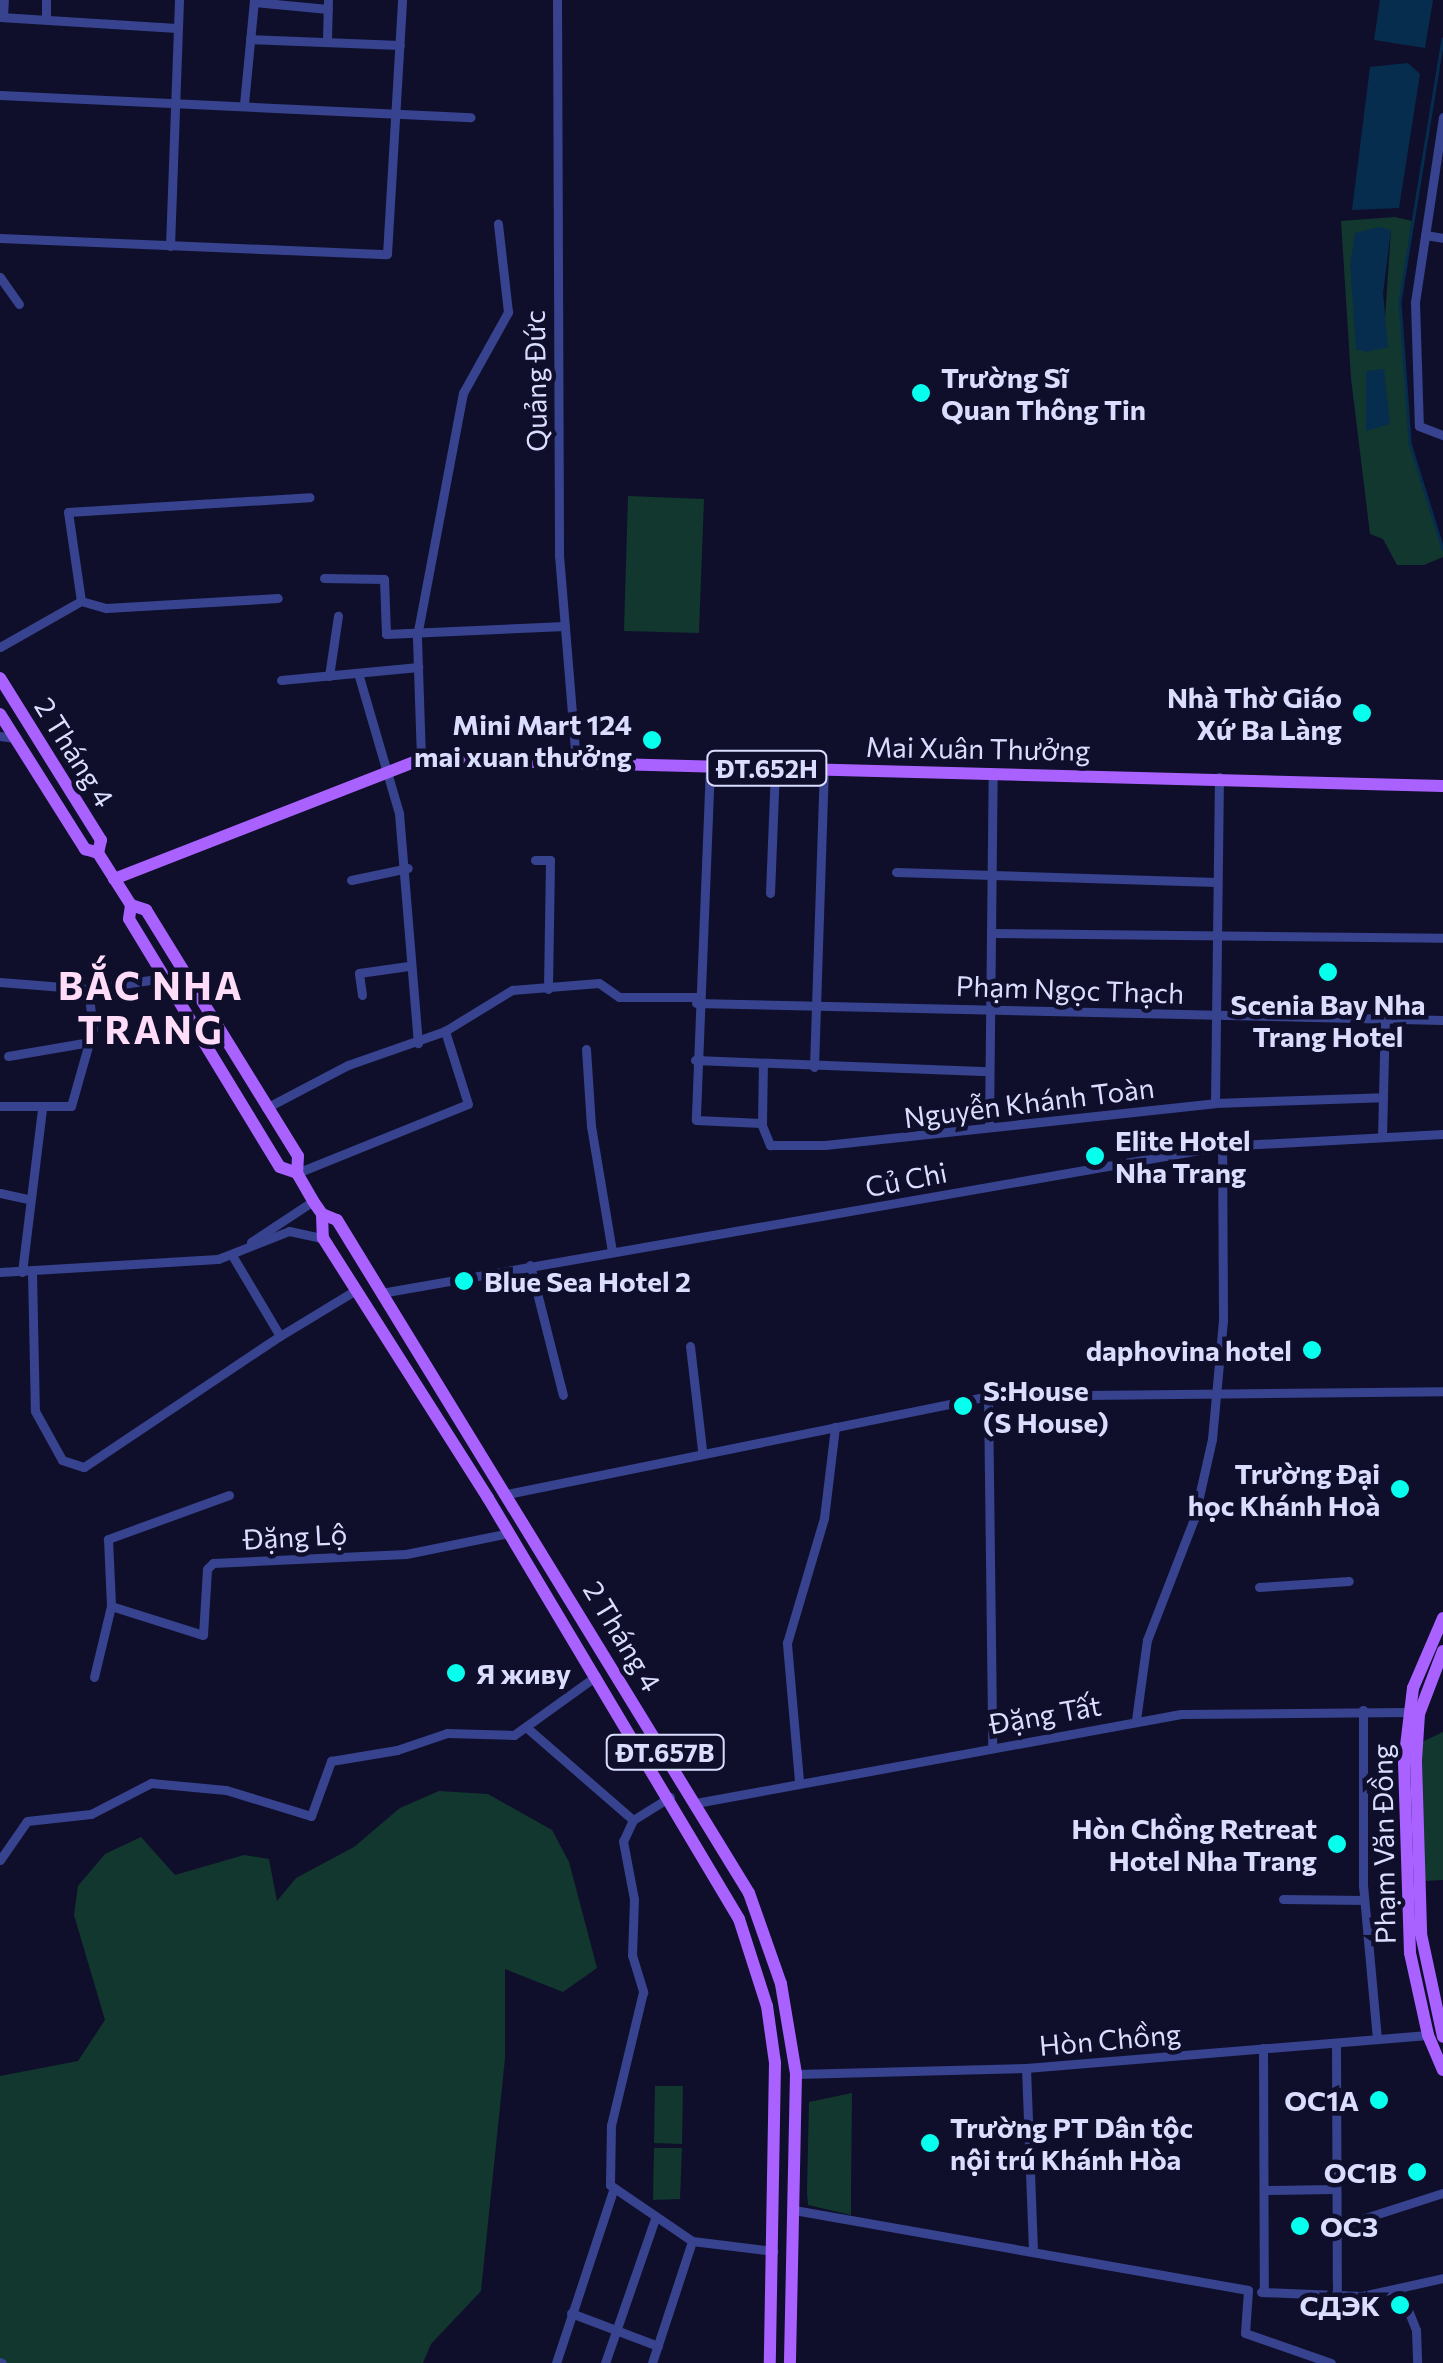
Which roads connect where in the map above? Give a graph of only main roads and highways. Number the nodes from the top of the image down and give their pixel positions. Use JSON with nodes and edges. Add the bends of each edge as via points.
{"nodes":[{"id":1,"x":0,"y":678,"type":"edge"},
{"id":2,"x":0,"y":714,"type":"edge"},
{"id":3,"x":1443,"y":786,"type":"edge"},
{"id":4,"x":98,"y":853,"type":"junction"},
{"id":5,"x":114,"y":879,"type":"junction"},
{"id":6,"x":131,"y":905,"type":"junction"},
{"id":7,"x":297,"y":1173,"type":"junction"},
{"id":8,"x":322,"y":1214,"type":"junction"},
{"id":9,"x":507,"y":1494,"type":"junction"},
{"id":10,"x":488,"y":1498,"type":"junction"},
{"id":11,"x":1443,"y":1618,"type":"edge"},
{"id":12,"x":1443,"y":1651,"type":"edge"},
{"id":13,"x":1413,"y":1713,"type":"junction"},
{"id":14,"x":696,"y":1803,"type":"junction"},
{"id":15,"x":680,"y":1813,"type":"junction"},
{"id":16,"x":1437,"y":2035,"type":"edge"},
{"id":17,"x":775,"y":2063,"type":"junction"},
{"id":18,"x":1443,"y":2070,"type":"edge"},
{"id":19,"x":796,"y":2074,"type":"junction"},
{"id":20,"x":770,"y":2363,"type":"edge"},
{"id":21,"x":790,"y":2363,"type":"edge"}],
"edges":[{"from":1,"to":4,"type":"main road","name":"2 Tháng 4","number":"ĐT.657B","via":[[101,840]]},
{"from":2,"to":4,"type":"main road","name":"2 Tháng 4","number":"ĐT.657B","via":[[85,848]]},
{"from":3,"to":5,"type":"main road","name":"Mai Xuân Thưởng","number":"ĐT.652H","via":[[422,759]]},
{"from":4,"to":5,"type":"main road","name":"2 Tháng 4","number":"ĐT.657B"},
{"from":5,"to":6,"type":"main road","name":"2 Tháng 4","number":"ĐT.657B"},
{"from":6,"to":7,"type":"main road","name":"2 Tháng 4","number":"ĐT.657B","via":[[146,910],[298,1156]]},
{"from":6,"to":7,"type":"main road","name":"2 Tháng 4","number":"ĐT.657B","via":[[129,919],[280,1168]]},
{"from":7,"to":8,"type":"main road","name":"2 Tháng 4","number":"ĐT.657B"},
{"from":8,"to":9,"type":"main road","name":"2 Tháng 4","number":"ĐT.657B","via":[[337,1220]]},
{"from":8,"to":10,"type":"main road","name":"2 Tháng 4","number":"ĐT.657B","via":[[323,1238]]},
{"from":9,"to":10,"type":"main road"},
{"from":9,"to":14,"type":"main road","name":"2 Tháng 4","number":"ĐT.657B"},
{"from":10,"to":15,"type":"main road","name":"2 Tháng 4","number":"ĐT.657B"},
{"from":11,"to":13,"type":"main road","name":"Phạm Văn Đồng"},
{"from":12,"to":13,"type":"main road","name":"Phạm Văn Đồng"},
{"from":13,"to":16,"type":"main road","name":"Phạm Văn Đồng","via":[[1408,1935]]},
{"from":14,"to":15,"type":"main road"},
{"from":14,"to":19,"type":"main road","name":"2 Tháng 4","number":"ĐT.657B","via":[[748,1893],[775,1963]]},
{"from":15,"to":17,"type":"main road","name":"2 Tháng 4","number":"ĐT.657B","via":[[739,1919],[767,2006]]},
{"from":16,"to":18,"type":"main road","name":"Phạm Văn Đồng"},
{"from":17,"to":19,"type":"main road"},
{"from":17,"to":20,"type":"main road","name":"2 Tháng 4","number":"ĐT.657B"},
{"from":19,"to":21,"type":"main road","name":"2 Tháng 4","number":"ĐT.657B"}]}
